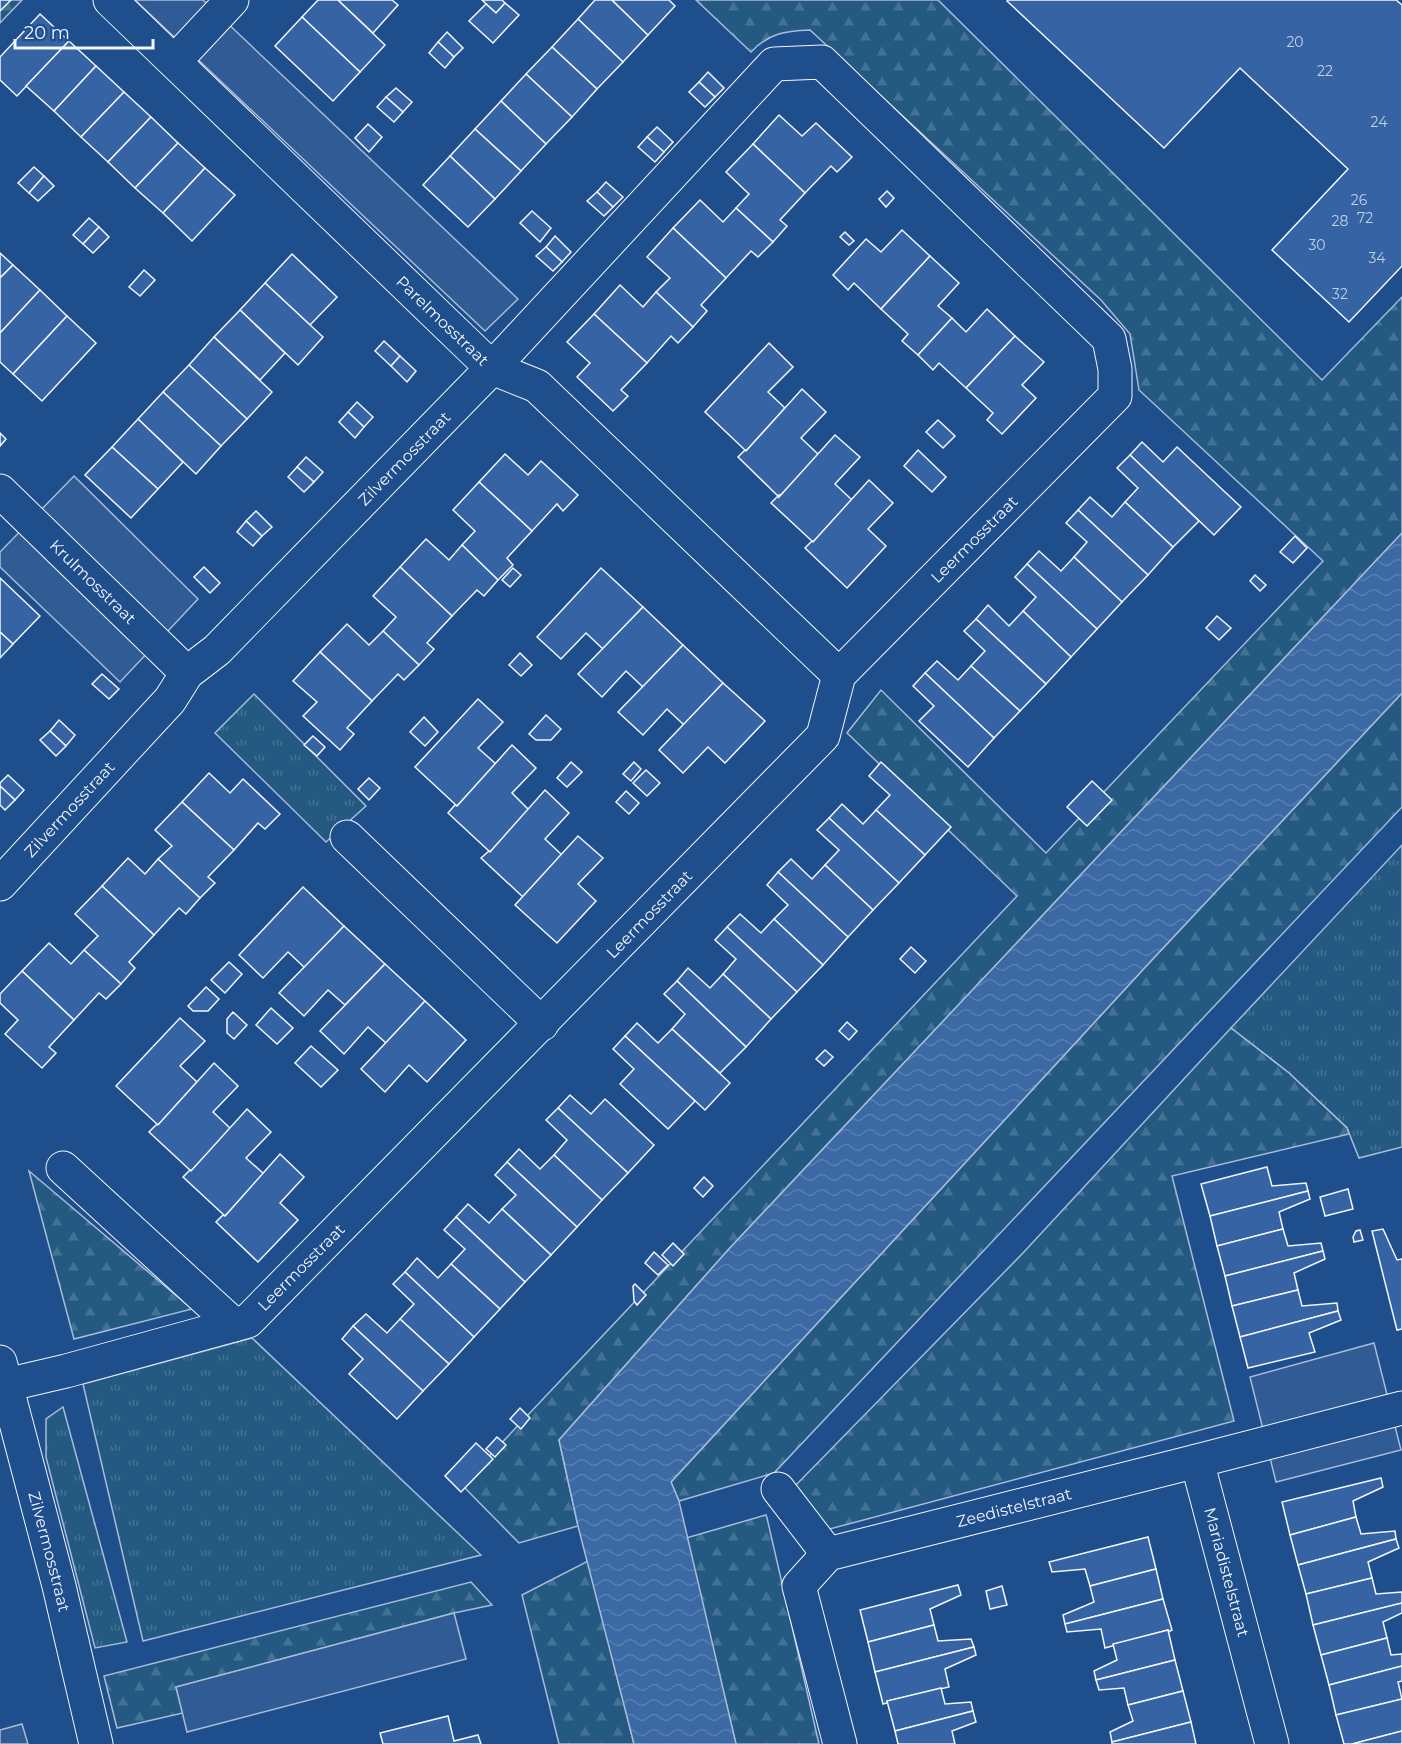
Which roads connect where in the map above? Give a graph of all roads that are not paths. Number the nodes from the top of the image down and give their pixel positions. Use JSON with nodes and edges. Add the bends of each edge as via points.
{"nodes":[{"id":1,"x":110,"y":0,"type":"edge"},
{"id":2,"x":232,"y":0,"type":"edge"},
{"id":3,"x":175,"y":61,"type":"junction"},
{"id":4,"x":822,"y":62,"type":"joint"},
{"id":5,"x":492,"y":368,"type":"junction"},
{"id":6,"x":0,"y":491,"type":"edge"},
{"id":7,"x":187,"y":673,"type":"junction"},
{"id":8,"x":839,"y":675,"type":"junction"},
{"id":9,"x":347,"y":837,"type":"dead end"},
{"id":10,"x":0,"y":884,"type":"edge"},
{"id":11,"x":542,"y":1024,"type":"junction"},
{"id":12,"x":63,"y":1168,"type":"dead end"},
{"id":13,"x":234,"y":1325,"type":"junction"},
{"id":14,"x":3,"y":1373,"type":"edge"},
{"id":15,"x":1402,"y":1408,"type":"edge"},
{"id":16,"x":1197,"y":1461,"type":"junction"},
{"id":17,"x":778,"y":1489,"type":"dead end"},
{"id":18,"x":828,"y":1554,"type":"junction"},
{"id":19,"x":96,"y":1744,"type":"edge"},
{"id":20,"x":840,"y":1744,"type":"edge"},
{"id":21,"x":1272,"y":1744,"type":"edge"}],
"edges":[{"from":1,"to":3,"type":"street","name":"Parelmosstraat"},
{"from":2,"to":3,"type":"street"},
{"from":3,"to":5,"type":"street","name":"Parelmosstraat"},
{"from":4,"to":5,"type":"street","name":"Zilvermosstraat","via":[[774,64]]},
{"from":4,"to":8,"type":"street","name":"Leermosstraat","via":[[1109,339],[1116,396]]},
{"from":5,"to":7,"type":"street","name":"Zilvermosstraat","via":[[218,650]]},
{"from":5,"to":8,"type":"street","name":"Parelmosstraat","via":[[537,386]]},
{"from":6,"to":7,"type":"street","name":"Krulmosstraat"},
{"from":7,"to":10,"type":"street","name":"Zilvermosstraat","via":[[170,700]]},
{"from":8,"to":11,"type":"street","name":"Leermosstraat","via":[[823,736]]},
{"from":9,"to":11,"type":"street"},
{"from":11,"to":13,"type":"street","name":"Leermosstraat","via":[[248,1321]]},
{"from":12,"to":13,"type":"street"},
{"from":13,"to":14,"type":"street","name":"Leermosstraat","via":[[66,1371]]},
{"from":14,"to":19,"type":"street","name":"Zilvermosstraat"},
{"from":15,"to":16,"type":"street"},
{"from":16,"to":18,"type":"street","name":"Zeedistelstraat"},
{"from":16,"to":21,"type":"street","name":"Mariadistelstraat"},
{"from":17,"to":18,"type":"street"},
{"from":18,"to":20,"type":"street","via":[[799,1586]]}]}
